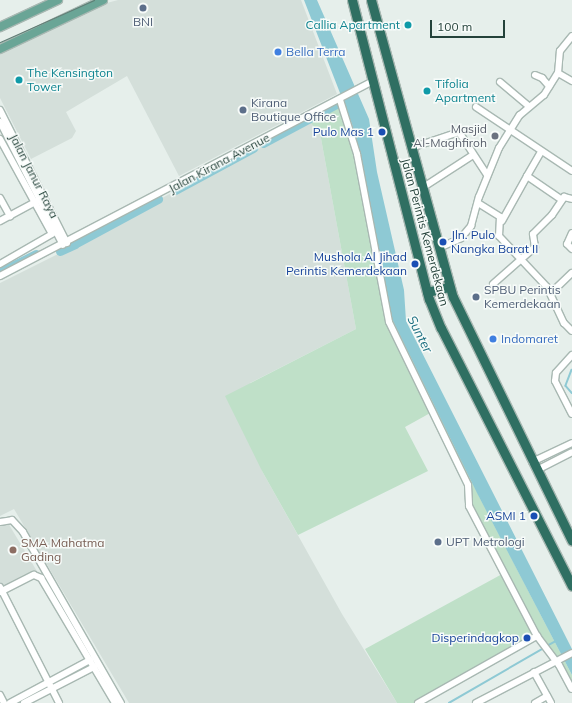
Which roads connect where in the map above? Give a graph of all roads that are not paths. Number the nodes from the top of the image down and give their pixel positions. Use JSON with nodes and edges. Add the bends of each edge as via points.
{"nodes":[{"id":1,"x":58,"y":0,"type":"edge"},
{"id":2,"x":352,"y":0,"type":"edge"},
{"id":3,"x":371,"y":0,"type":"edge"},
{"id":4,"x":98,"y":1,"type":"edge"},
{"id":5,"x":0,"y":27,"type":"edge"},
{"id":6,"x":572,"y":36,"type":"edge"},
{"id":7,"x":0,"y":49,"type":"edge"},
{"id":8,"x":558,"y":73,"type":"junction"},
{"id":9,"x":535,"y":75,"type":"dead end"},
{"id":10,"x":572,"y":81,"type":"edge"},
{"id":11,"x":371,"y":82,"type":"junction"},
{"id":12,"x":500,"y":82,"type":"dead end"},
{"id":13,"x":549,"y":86,"type":"junction"},
{"id":14,"x":340,"y":99,"type":"junction"},
{"id":15,"x":529,"y":106,"type":"junction"},
{"id":16,"x":476,"y":107,"type":"dead end"},
{"id":17,"x":0,"y":110,"type":"edge"},
{"id":18,"x":0,"y":122,"type":"edge"},
{"id":19,"x":510,"y":130,"type":"junction"},
{"id":20,"x":0,"y":139,"type":"edge"},
{"id":21,"x":411,"y":148,"type":"junction"},
{"id":22,"x":541,"y":152,"type":"junction"},
{"id":23,"x":473,"y":155,"type":"junction"},
{"id":24,"x":572,"y":171,"type":"edge"},
{"id":25,"x":487,"y":175,"type":"junction"},
{"id":26,"x":528,"y":176,"type":"junction"},
{"id":27,"x":422,"y":188,"type":"junction"},
{"id":28,"x":0,"y":198,"type":"edge"},
{"id":29,"x":572,"y":199,"type":"edge"},
{"id":30,"x":562,"y":200,"type":"junction"},
{"id":31,"x":39,"y":201,"type":"junction"},
{"id":32,"x":478,"y":203,"type":"junction"},
{"id":33,"x":10,"y":216,"type":"junction"},
{"id":34,"x":0,"y":221,"type":"edge"},
{"id":35,"x":502,"y":222,"type":"junction"},
{"id":36,"x":572,"y":233,"type":"edge"},
{"id":37,"x":65,"y":244,"type":"junction"},
{"id":38,"x":439,"y":248,"type":"junction"},
{"id":39,"x":572,"y":249,"type":"edge"},
{"id":40,"x":522,"y":259,"type":"junction"},
{"id":41,"x":0,"y":264,"type":"edge"},
{"id":42,"x":572,"y":273,"type":"edge"},
{"id":43,"x":0,"y":276,"type":"edge"},
{"id":44,"x":493,"y":284,"type":"dead end"},
{"id":45,"x":449,"y":287,"type":"junction"},
{"id":46,"x":427,"y":292,"type":"junction"},
{"id":47,"x":551,"y":293,"type":"junction"},
{"id":48,"x":572,"y":331,"type":"edge"},
{"id":49,"x":572,"y":355,"type":"edge"},
{"id":50,"x":572,"y":414,"type":"edge"},
{"id":51,"x":572,"y":443,"type":"edge"},
{"id":52,"x":572,"y":452,"type":"edge"},
{"id":53,"x":534,"y":466,"type":"junction"},
{"id":54,"x":0,"y":522,"type":"edge"},
{"id":55,"x":572,"y":542,"type":"edge"},
{"id":56,"x":572,"y":586,"type":"edge"},
{"id":57,"x":1,"y":590,"type":"edge"},
{"id":58,"x":537,"y":637,"type":"junction"},
{"id":59,"x":572,"y":653,"type":"edge"},
{"id":60,"x":555,"y":659,"type":"junction"},
{"id":61,"x":90,"y":660,"type":"junction"},
{"id":62,"x":94,"y":667,"type":"junction"},
{"id":63,"x":534,"y":672,"type":"junction"},
{"id":64,"x":49,"y":686,"type":"junction"},
{"id":65,"x":572,"y":689,"type":"edge"},
{"id":66,"x":0,"y":695,"type":"edge"},
{"id":67,"x":547,"y":696,"type":"junction"},
{"id":68,"x":488,"y":700,"type":"edge"},
{"id":69,"x":4,"y":703,"type":"edge"},
{"id":70,"x":10,"y":703,"type":"edge"},
{"id":71,"x":24,"y":703,"type":"edge"},
{"id":72,"x":59,"y":703,"type":"edge"},
{"id":73,"x":115,"y":703,"type":"edge"},
{"id":74,"x":121,"y":703,"type":"edge"},
{"id":75,"x":418,"y":703,"type":"edge"},
{"id":76,"x":476,"y":703,"type":"edge"},
{"id":77,"x":535,"y":703,"type":"edge"},
{"id":78,"x":551,"y":703,"type":"edge"}],
"edges":[{"from":1,"to":5,"type":"main road"},
{"from":2,"to":11,"type":"highway","name":"Jalan Perintis Kemerdekaan"},
{"from":3,"to":21,"type":"highway","name":"Jalan Perintis Kemerdekaan"},
{"from":4,"to":7,"type":"main road"},
{"from":6,"to":8,"type":"street","via":[[560,52]]},
{"from":8,"to":10,"type":"street"},
{"from":8,"to":13,"type":"street"},
{"from":9,"to":13,"type":"street"},
{"from":11,"to":14,"type":"street","name":"Jalan Kirana Avenue"},
{"from":11,"to":46,"type":"highway","name":"Jalan Perintis Kemerdekaan"},
{"from":12,"to":15,"type":"street"},
{"from":13,"to":15,"type":"street","via":[[539,100]]},
{"from":14,"to":37,"type":"street","name":"Jalan Kirana Avenue"},
{"from":14,"to":58,"type":"street","via":[[357,154],[389,322],[468,485],[469,506]]},
{"from":15,"to":19,"type":"street"},
{"from":16,"to":19,"type":"street"},
{"from":17,"to":31,"type":"street","name":"Jalan Janur Raya"},
{"from":18,"to":31,"type":"street","name":"Jalan Janur Raya"},
{"from":19,"to":22,"type":"street"},
{"from":19,"to":25,"type":"street"},
{"from":20,"to":31,"type":"street"},
{"from":21,"to":23,"type":"street","via":[[459,132]]},
{"from":21,"to":27,"type":"highway","name":"Jalan Perintis Kemerdekaan"},
{"from":22,"to":24,"type":"street"},
{"from":22,"to":26,"type":"street"},
{"from":23,"to":25,"type":"street"},
{"from":23,"to":27,"type":"street"},
{"from":25,"to":32,"type":"street"},
{"from":26,"to":30,"type":"street"},
{"from":26,"to":35,"type":"street"},
{"from":27,"to":38,"type":"highway","name":"Jalan Perintis Kemerdekaan"},
{"from":28,"to":33,"type":"street"},
{"from":29,"to":30,"type":"street","via":[[566,195]]},
{"from":30,"to":40,"type":"street","via":[[533,234],[532,239],[536,246]]},
{"from":31,"to":33,"type":"street"},
{"from":31,"to":37,"type":"street","name":"Jalan Janur Raya"},
{"from":31,"to":41,"type":"street","via":[[52,234],[51,238]]},
{"from":32,"to":35,"type":"street","via":[[496,213]]},
{"from":32,"to":38,"type":"street","via":[[471,226],[465,235]]},
{"from":33,"to":34,"type":"street"},
{"from":35,"to":40,"type":"street","via":[[500,236]]},
{"from":36,"to":39,"type":"street","via":[[567,244]]},
{"from":37,"to":43,"type":"street","name":"Jalan Kirana Avenue"},
{"from":38,"to":45,"type":"highway","name":"Jalan Perintis Kemerdekaan"},
{"from":40,"to":44,"type":"street"},
{"from":40,"to":47,"type":"street"},
{"from":42,"to":47,"type":"street"},
{"from":45,"to":46,"type":"highway"},
{"from":45,"to":53,"type":"highway","name":"Jalan Perintis Kemerdekaan","via":[[463,323]]},
{"from":46,"to":56,"type":"highway","name":"Jalan Perintis Kemerdekaan","via":[[441,328]]},
{"from":47,"to":48,"type":"street","via":[[560,316]]},
{"from":49,"to":50,"type":"street","via":[[555,377],[556,385]]},
{"from":51,"to":53,"type":"street"},
{"from":52,"to":53,"type":"street"},
{"from":53,"to":55,"type":"highway","name":"Jalan Perintis Kemerdekaan"},
{"from":54,"to":74,"type":"street","via":[[12,520],[23,532]]},
{"from":57,"to":61,"type":"street","via":[[34,575],[41,578]]},
{"from":57,"to":64,"type":"street"},
{"from":58,"to":60,"type":"street"},
{"from":58,"to":75,"type":"street"},
{"from":59,"to":60,"type":"street"},
{"from":60,"to":63,"type":"street"},
{"from":60,"to":65,"type":"street"},
{"from":61,"to":62,"type":"street"},
{"from":61,"to":64,"type":"street"},
{"from":62,"to":64,"type":"street"},
{"from":62,"to":73,"type":"street"},
{"from":63,"to":67,"type":"street"},
{"from":63,"to":68,"type":"street"},
{"from":64,"to":70,"type":"street"},
{"from":64,"to":71,"type":"street"},
{"from":64,"to":72,"type":"street"},
{"from":66,"to":69,"type":"street"},
{"from":67,"to":77,"type":"street"},
{"from":67,"to":78,"type":"street"},
{"from":68,"to":76,"type":"street"}]}
